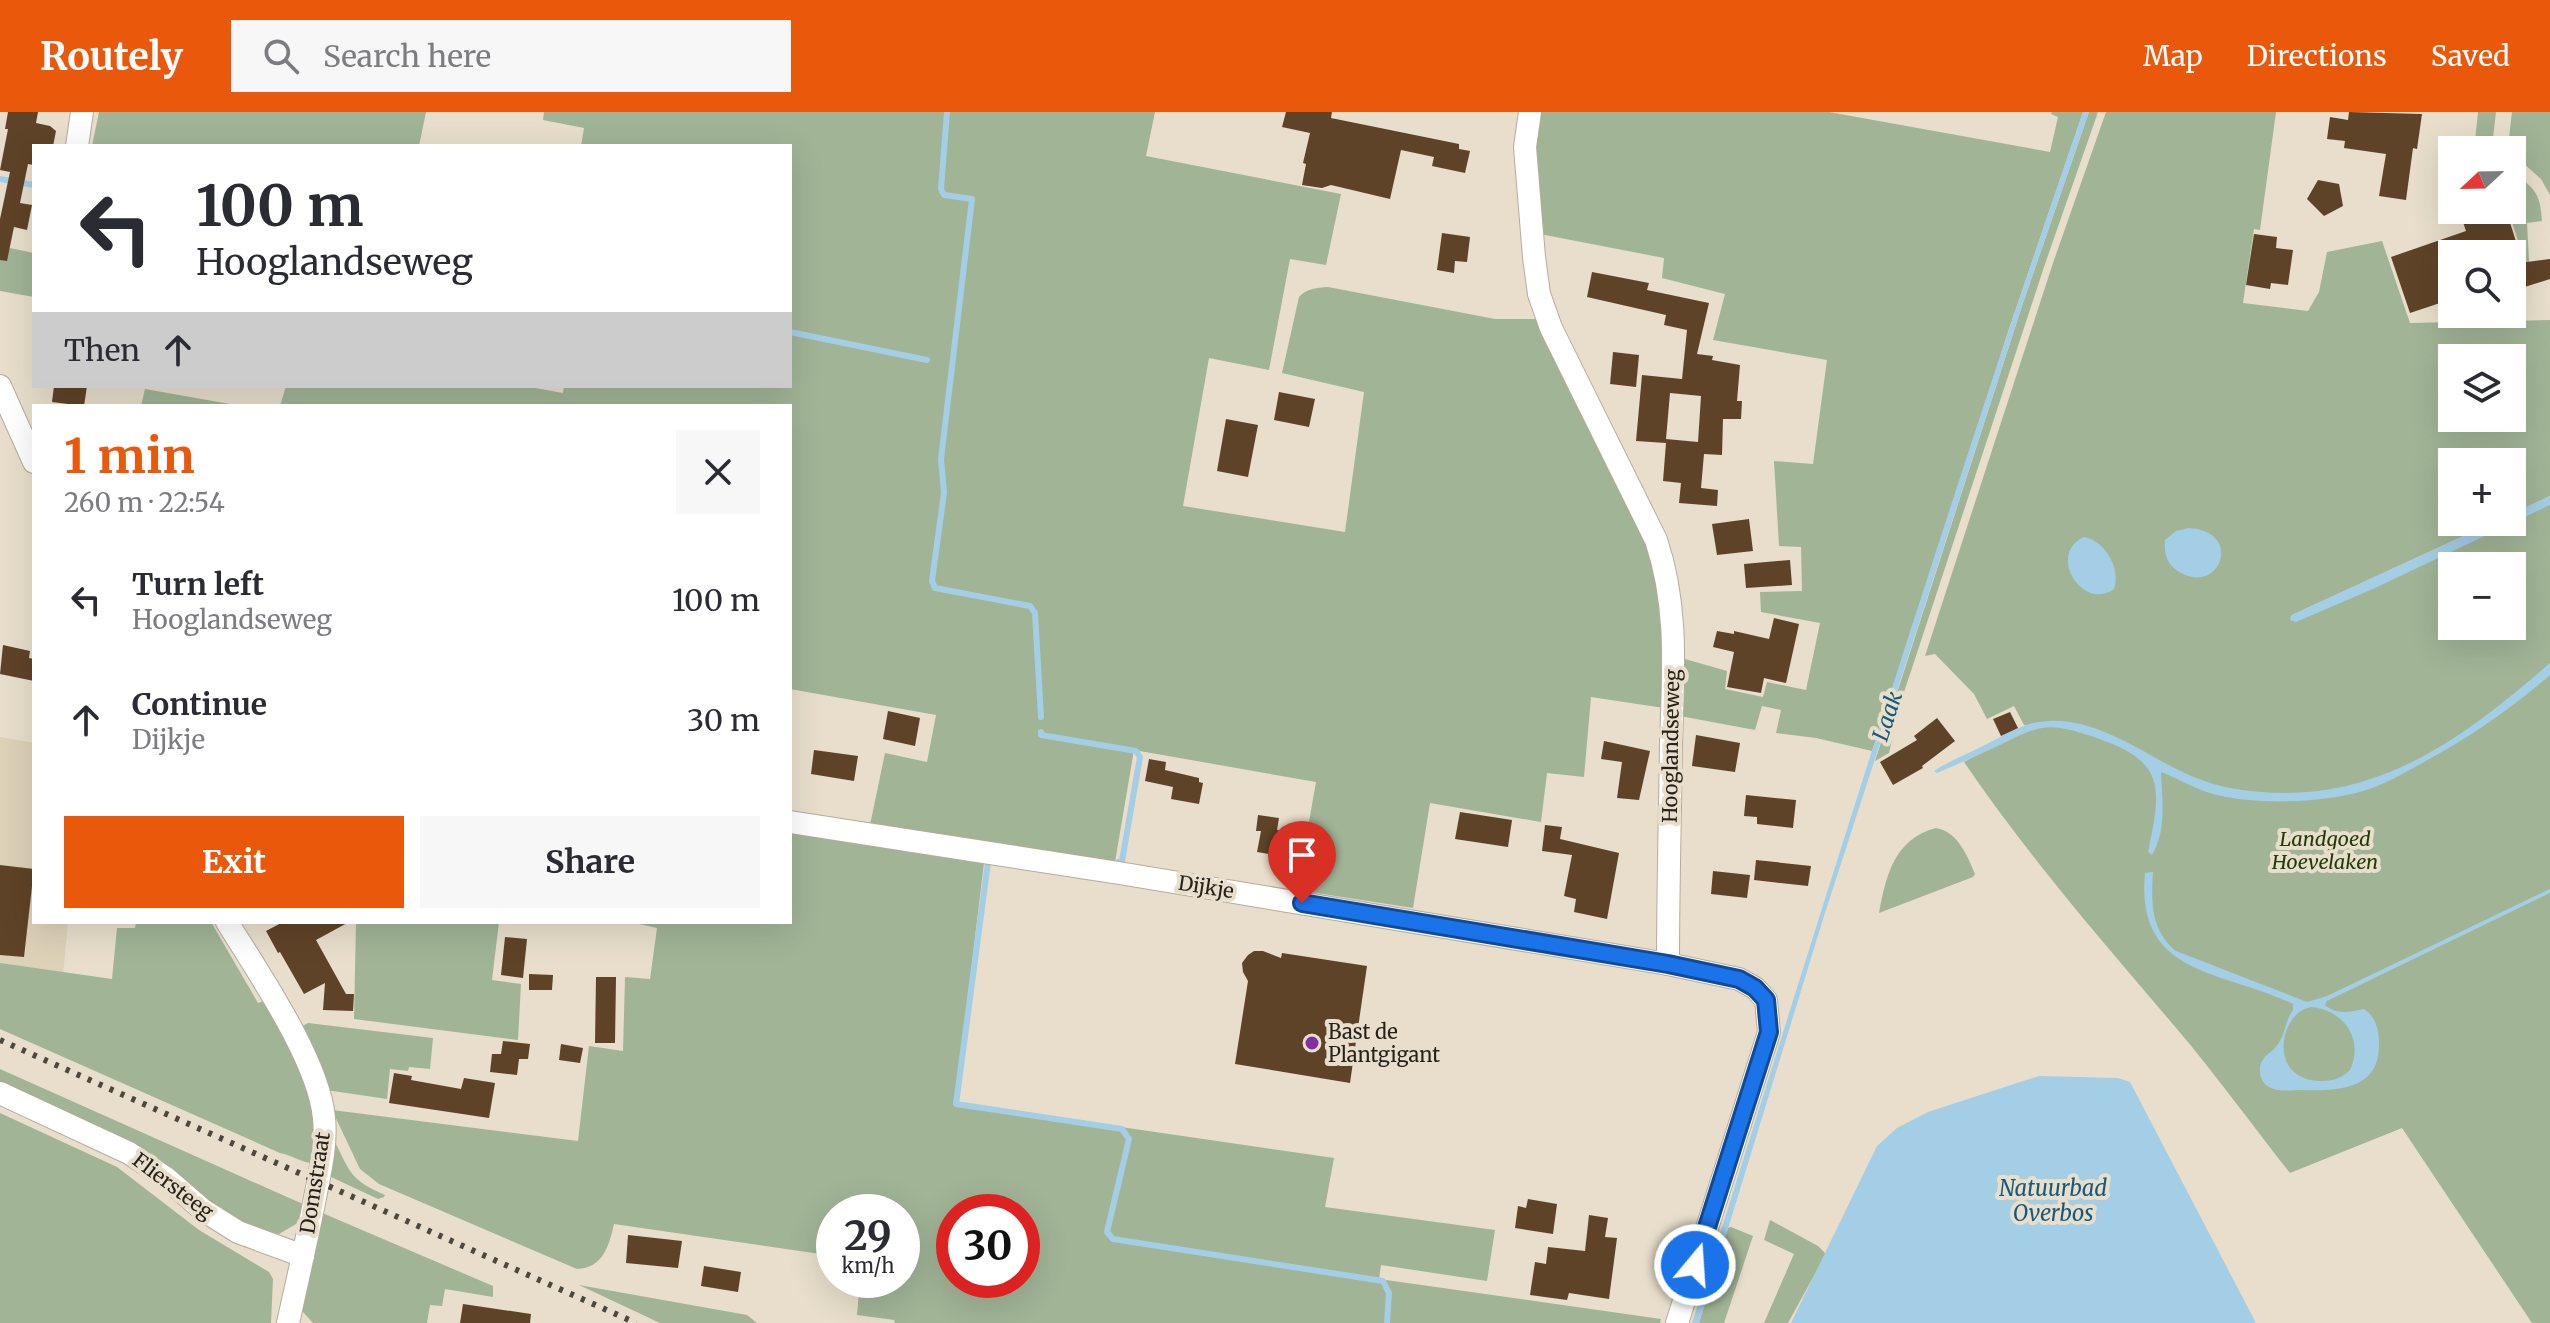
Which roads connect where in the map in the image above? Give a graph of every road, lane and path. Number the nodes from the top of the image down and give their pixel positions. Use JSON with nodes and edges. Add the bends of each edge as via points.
{"nodes":[{"id":1,"x":82,"y":112,"type":"edge"},
{"id":2,"x":1530,"y":112,"type":"edge"},
{"id":3,"x":77,"y":144,"type":"edge"},
{"id":4,"x":0,"y":386,"type":"edge"},
{"id":5,"x":32,"y":458,"type":"edge"},
{"id":6,"x":792,"y":822,"type":"edge"},
{"id":7,"x":228,"y":924,"type":"edge"},
{"id":8,"x":1668,"y":964,"type":"junction"},
{"id":9,"x":0,"y":1093,"type":"edge"},
{"id":10,"x":303,"y":1256,"type":"junction"},
{"id":11,"x":288,"y":1323,"type":"edge"},
{"id":12,"x":1677,"y":1323,"type":"edge"}],
"edges":[{"from":1,"to":3,"type":"street"},
{"from":2,"to":8,"type":"street","name":"Hooglandseweg","via":[[1525,147],[1539,294],[1656,540],[1670,591]]},
{"from":4,"to":5,"type":"street"},
{"from":6,"to":8,"type":"street","name":"Dijkje"},
{"from":7,"to":10,"type":"street","name":"Domstraat","via":[[301,1049],[323,1109],[323,1154]]},
{"from":8,"to":12,"type":"street","via":[[1746,982],[1766,1000],[1770,1020]]},
{"from":9,"to":10,"type":"street","name":"Fliersteeg","via":[[129,1153],[238,1232]]},
{"from":10,"to":11,"type":"street","name":"Domstraat"}]}
